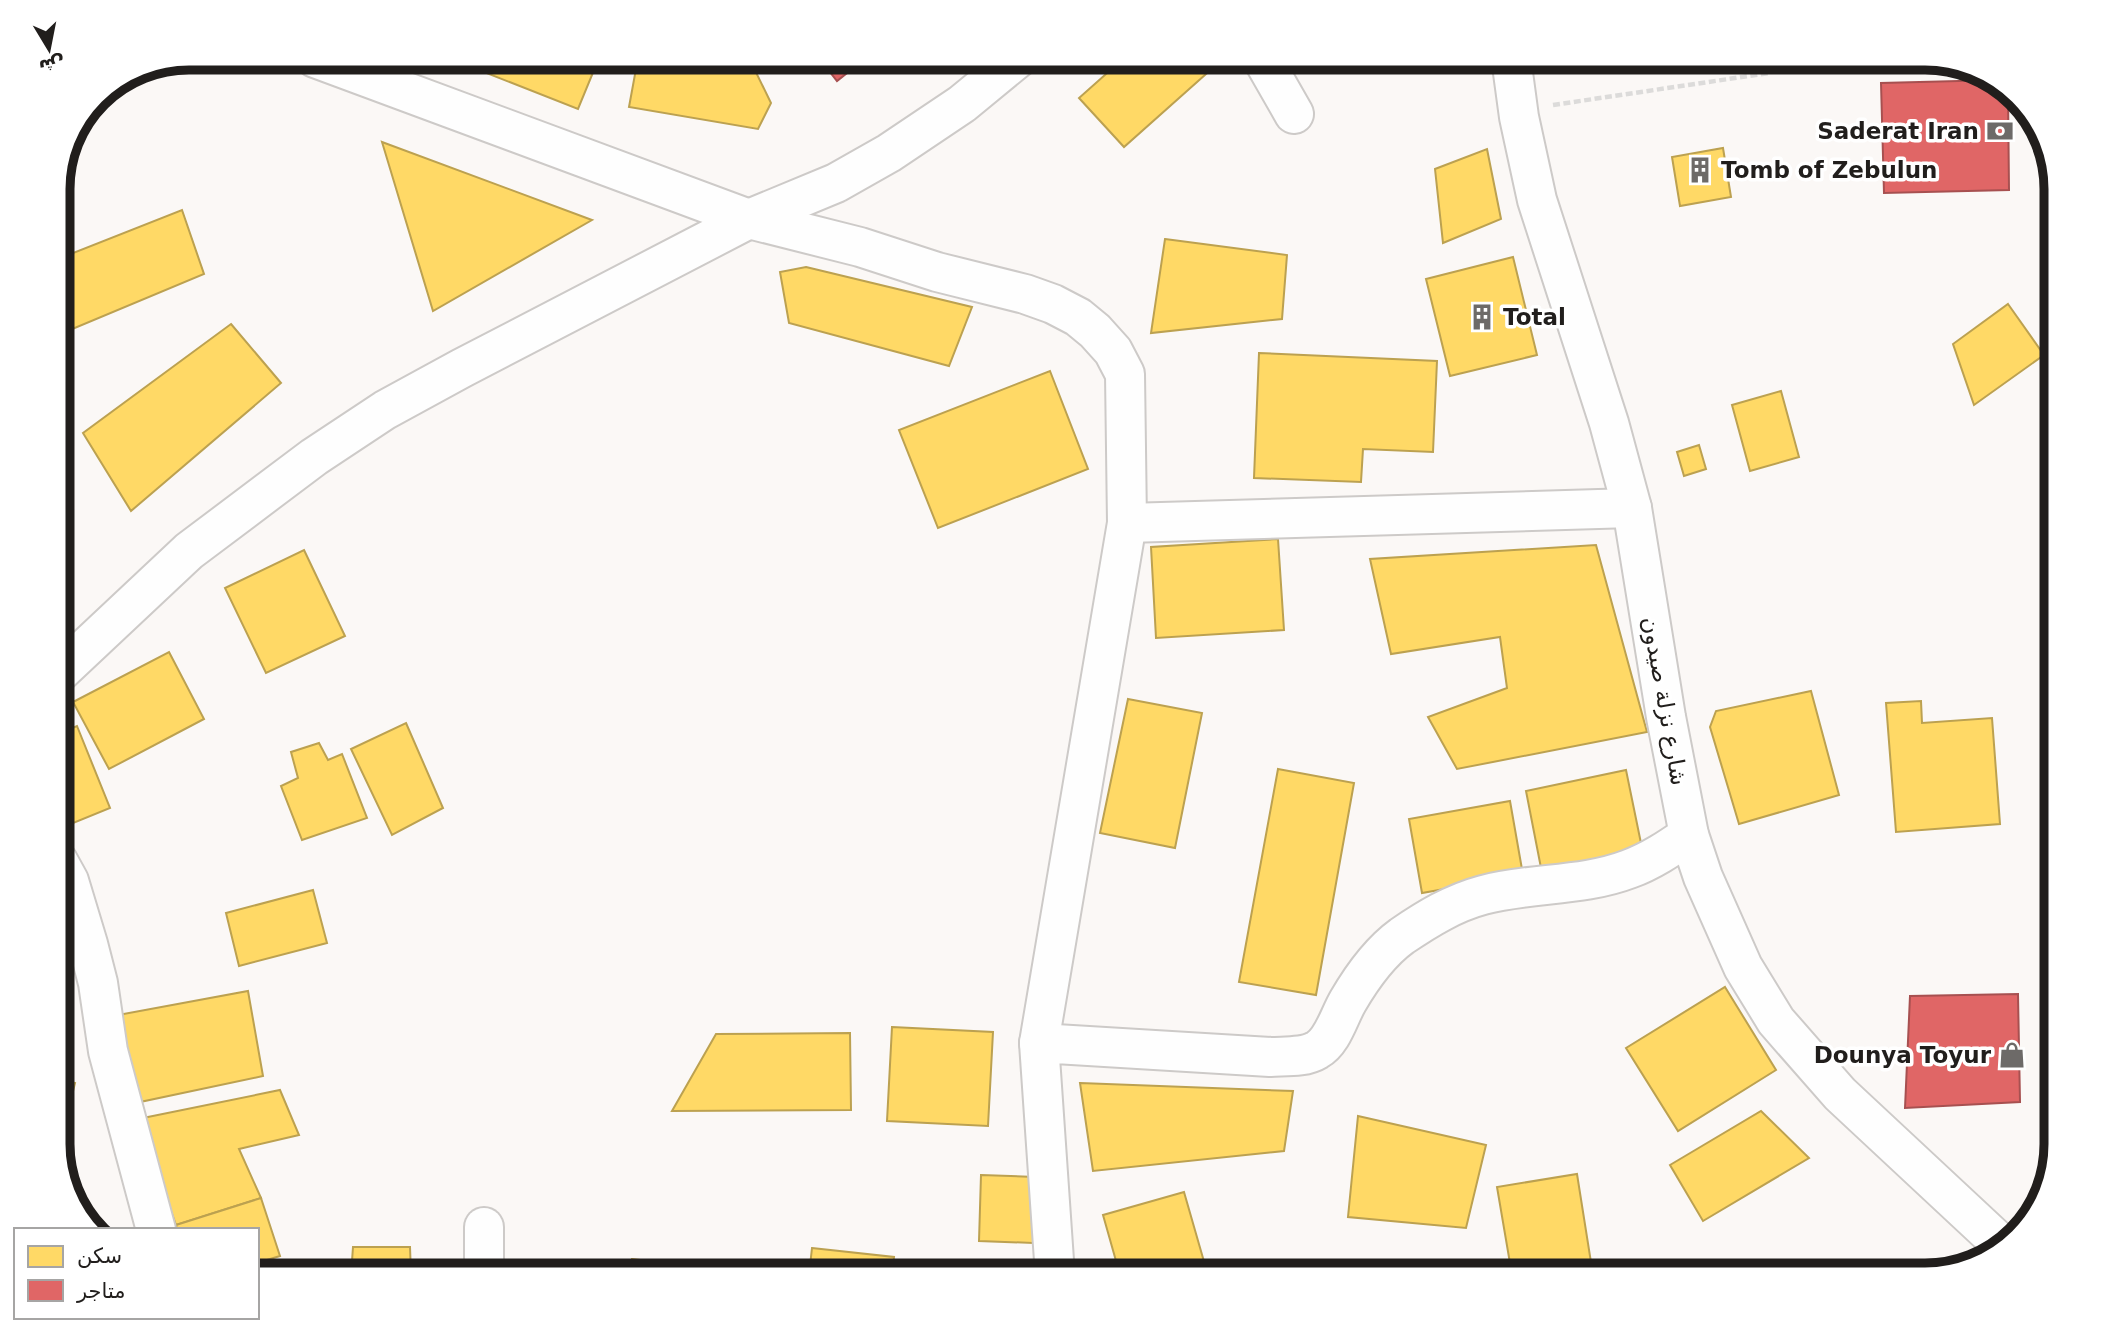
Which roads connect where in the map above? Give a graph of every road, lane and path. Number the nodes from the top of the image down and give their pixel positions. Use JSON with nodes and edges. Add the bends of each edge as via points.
{"nodes":[{"id":1,"x":356,"y":70,"type":"edge"},
{"id":2,"x":1003,"y":70,"type":"edge"},
{"id":3,"x":1269,"y":70,"type":"edge"},
{"id":4,"x":1513,"y":70,"type":"edge"},
{"id":5,"x":1776,"y":70,"type":"edge"},
{"id":6,"x":1552,"y":106,"type":"dead end"},
{"id":7,"x":1294,"y":114,"type":"dead end"},
{"id":8,"x":749,"y":219,"type":"junction"},
{"id":9,"x":1632,"y":508,"type":"junction"},
{"id":10,"x":1127,"y":523,"type":"junction"},
{"id":11,"x":70,"y":663,"type":"edge"},
{"id":12,"x":1689,"y":835,"type":"junction"},
{"id":13,"x":70,"y":884,"type":"edge"},
{"id":14,"x":1039,"y":1043,"type":"junction"},
{"id":15,"x":484,"y":1227,"type":"dead end"},
{"id":16,"x":155,"y":1228,"type":"edge"},
{"id":17,"x":1996,"y":1239,"type":"edge"},
{"id":18,"x":484,"y":1263,"type":"edge"},
{"id":19,"x":1054,"y":1263,"type":"edge"}],
"edges":[{"from":1,"to":8,"type":"street"},
{"from":2,"to":8,"type":"street","via":[[889,153],[836,183]]},
{"from":3,"to":7,"type":"street"},
{"from":4,"to":9,"type":"street","name":"شارع نزلة صيدون","via":[[1537,200]]},
{"from":5,"to":6,"type":"path"},
{"from":8,"to":10,"type":"street","via":[[1025,294],[1078,317],[1096,331],[1125,374]]},
{"from":8,"to":11,"type":"street","via":[[385,410],[189,551]]},
{"from":9,"to":10,"type":"street"},
{"from":9,"to":12,"type":"street","name":"شارع نزلة صيدون"},
{"from":10,"to":14,"type":"street"},
{"from":12,"to":14,"type":"street","via":[[1628,870],[1592,880],[1486,894],[1436,915],[1400,937],[1378,958],[1325,1043],[1309,1054],[1270,1057]]},
{"from":12,"to":17,"type":"street","name":"شارع نزلة صيدون","via":[[1720,919],[1776,1021],[1840,1094]]},
{"from":13,"to":16,"type":"street"},
{"from":14,"to":19,"type":"street"},
{"from":15,"to":18,"type":"street"}]}
